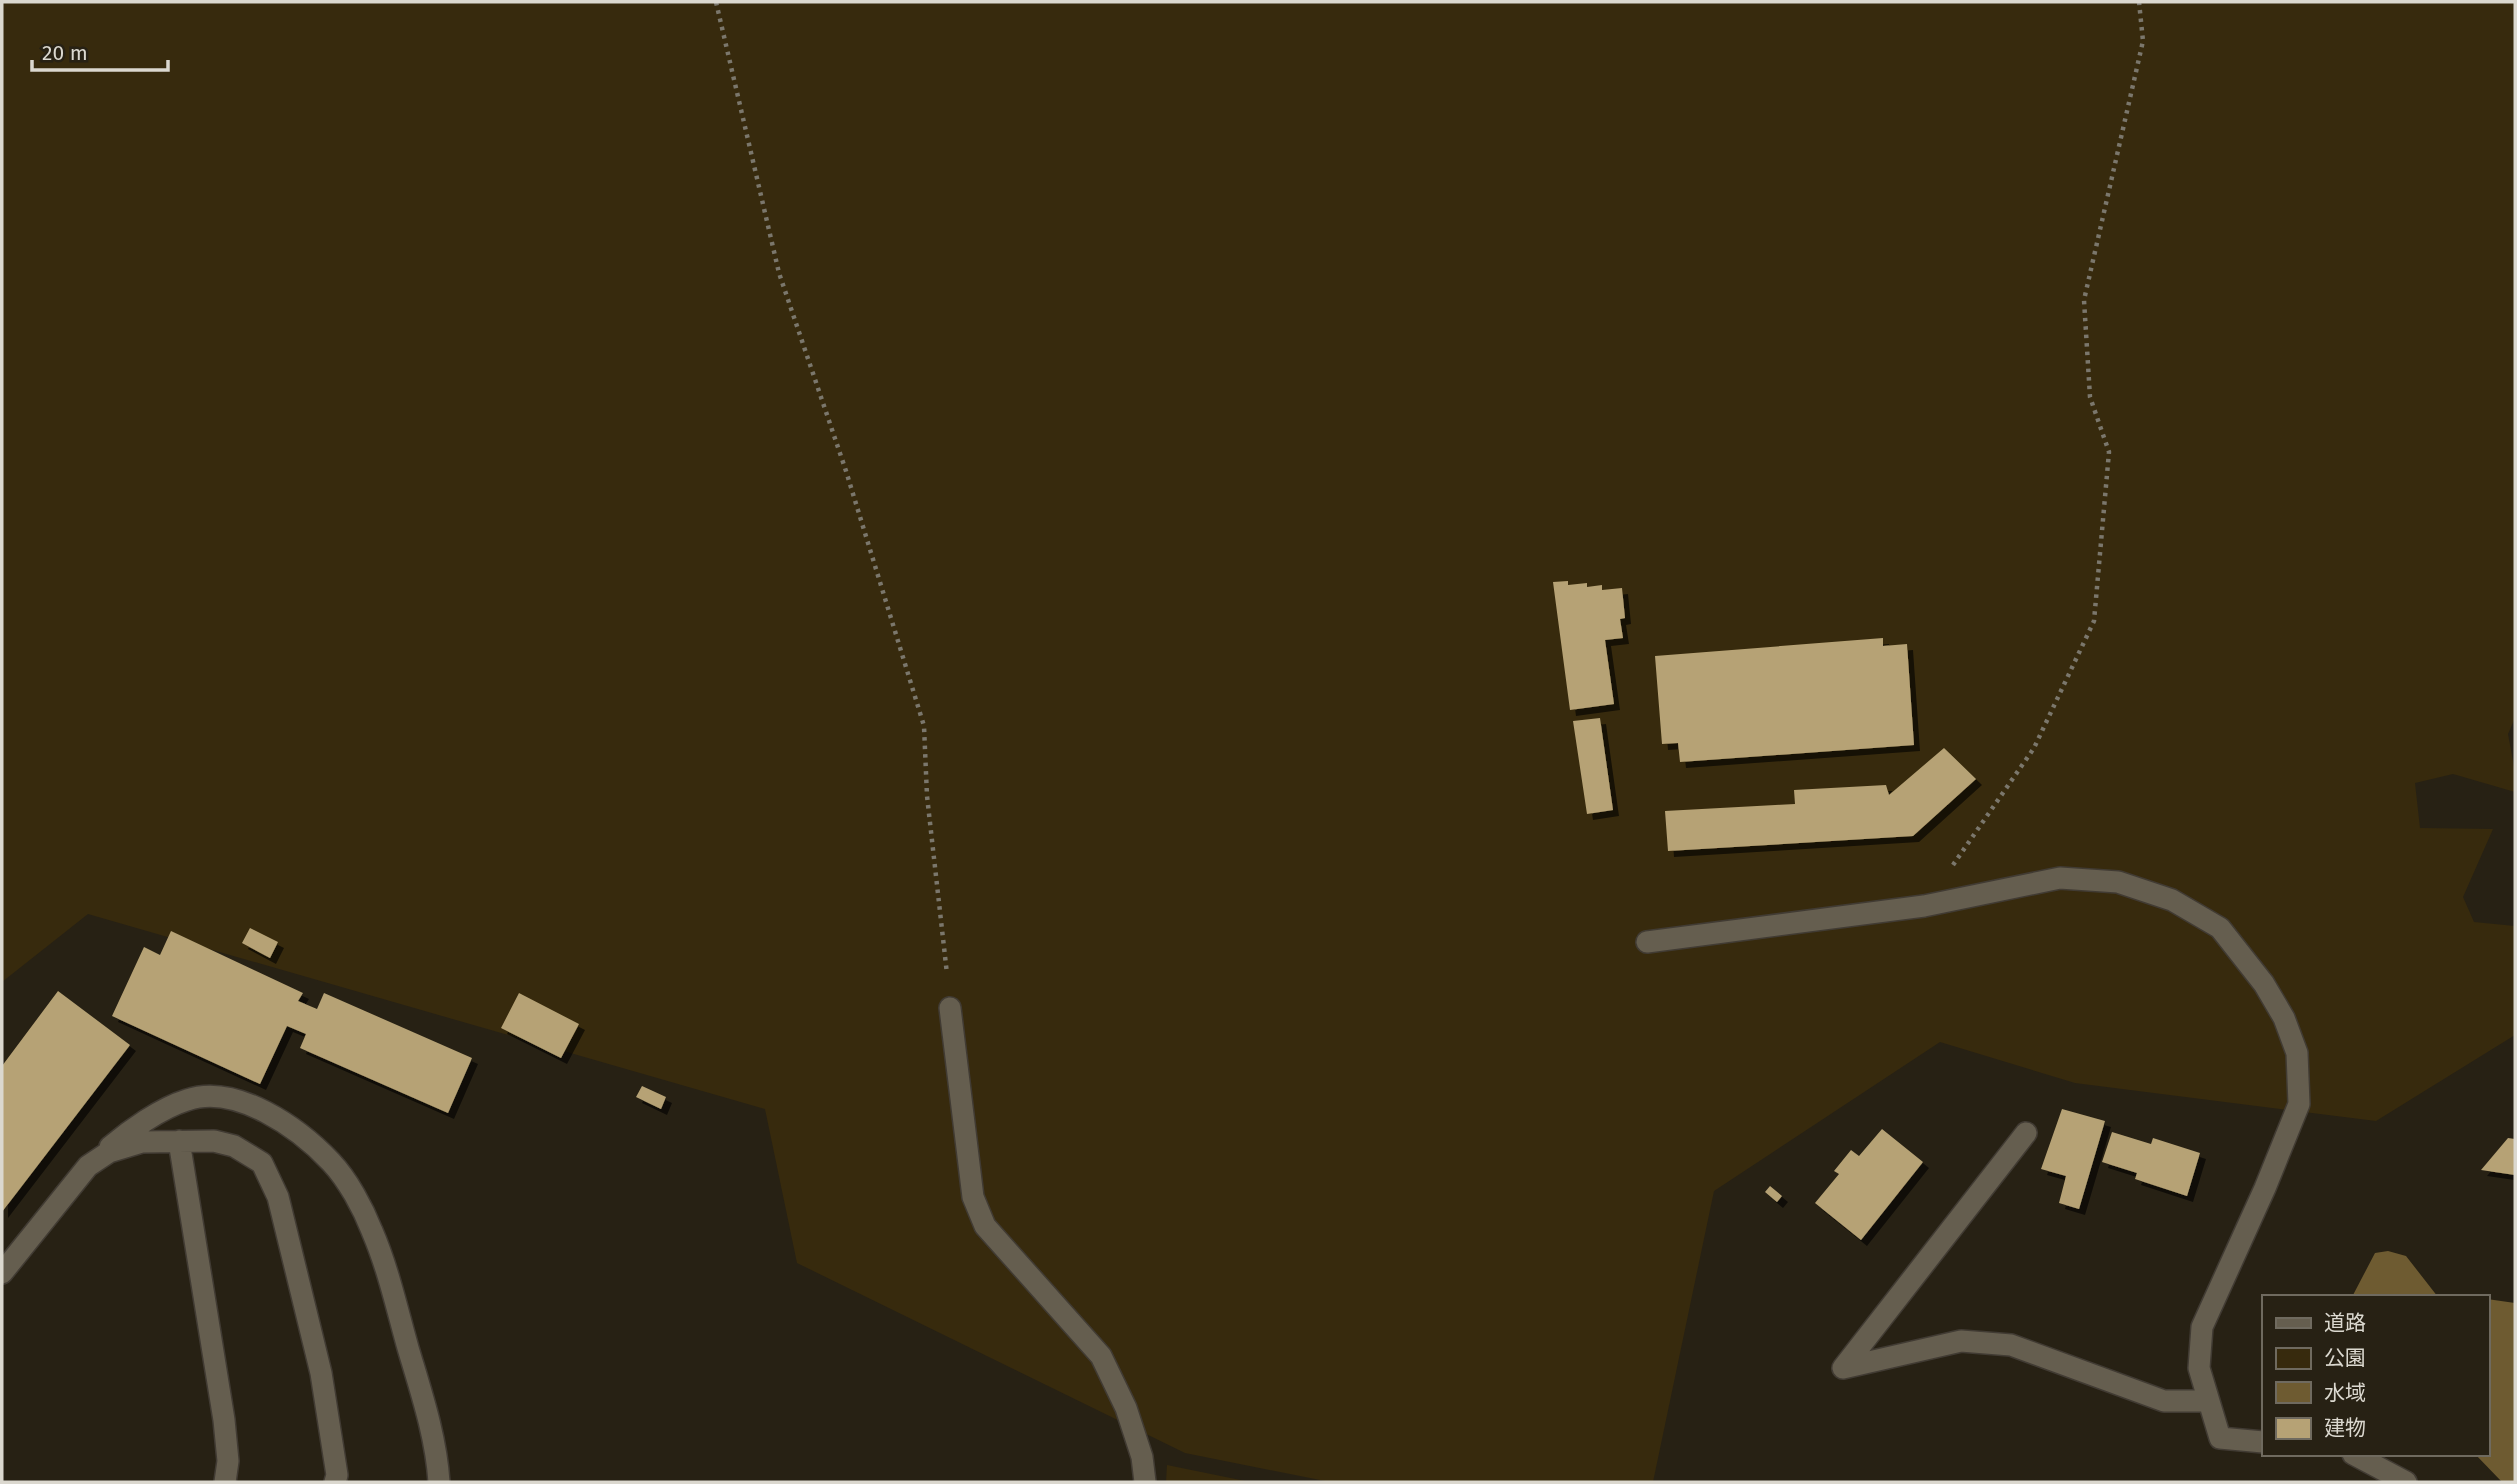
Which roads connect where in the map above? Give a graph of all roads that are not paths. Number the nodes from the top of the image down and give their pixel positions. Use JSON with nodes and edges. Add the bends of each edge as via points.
{"nodes":[{"id":1,"x":1647,"y":942,"type":"dead end"},
{"id":2,"x":950,"y":1009,"type":"road end"},
{"id":3,"x":2026,"y":1133,"type":"dead end"},
{"id":4,"x":178,"y":1141,"type":"junction"},
{"id":5,"x":88,"y":1166,"type":"junction"},
{"id":6,"x":2,"y":1273,"type":"edge"},
{"id":7,"x":2208,"y":1401,"type":"junction"},
{"id":8,"x":2262,"y":1442,"type":"edge"},
{"id":9,"x":2357,"y":1456,"type":"edge"},
{"id":10,"x":225,"y":1482,"type":"edge"},
{"id":11,"x":335,"y":1482,"type":"edge"},
{"id":12,"x":439,"y":1482,"type":"edge"},
{"id":13,"x":1145,"y":1482,"type":"edge"},
{"id":14,"x":2406,"y":1482,"type":"edge"}],
"edges":[{"from":1,"to":7,"type":"street","via":[[1924,906],[2060,878],[2118,882],[2172,900],[2220,928],[2284,1017],[2297,1053],[2299,1104],[2202,1326],[2199,1368]]},
{"from":2,"to":13,"type":"street","via":[[973,1197],[985,1226],[1101,1356],[1126,1408]]},
{"from":3,"to":7,"type":"street","via":[[1843,1368],[1961,1341],[2011,1345],[2164,1401]]},
{"from":4,"to":5,"type":"street","via":[[142,1142],[109,1152]]},
{"from":4,"to":10,"type":"street","via":[[223,1420],[228,1461]]},
{"from":4,"to":11,"type":"street","via":[[234,1146],[262,1163],[278,1197],[321,1373]]},
{"from":5,"to":6,"type":"street"},
{"from":5,"to":12,"type":"street","via":[[127,1132],[187,1099],[215,1096],[246,1103],[289,1125],[332,1163],[372,1231],[431,1427]]},
{"from":7,"to":8,"type":"street","via":[[2220,1438]]},
{"from":9,"to":14,"type":"street"}]}
